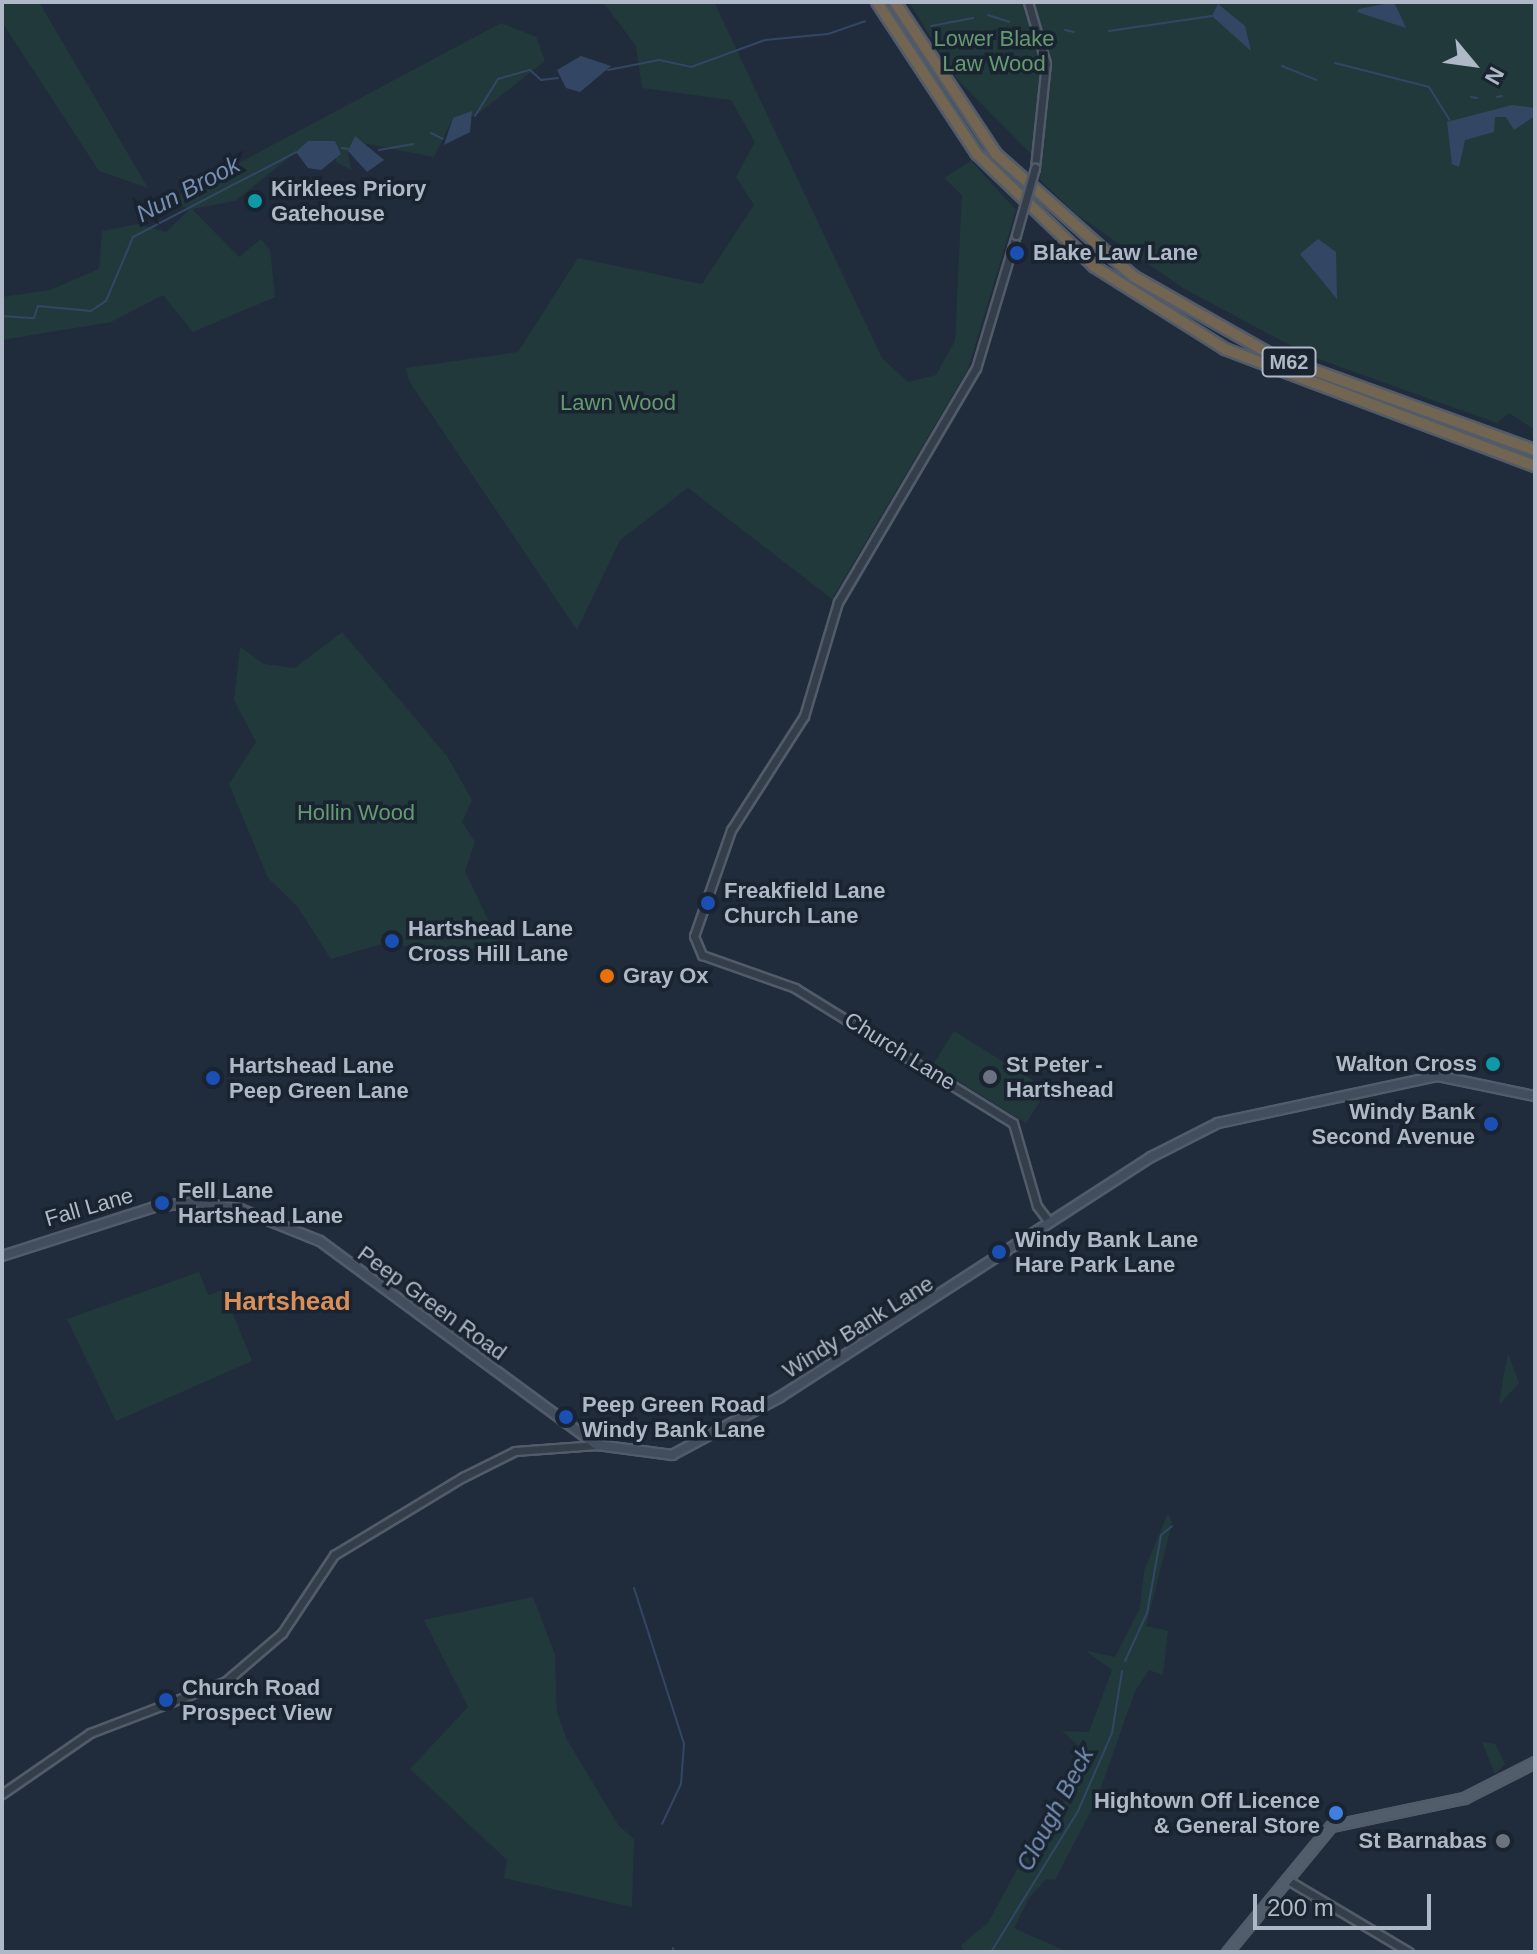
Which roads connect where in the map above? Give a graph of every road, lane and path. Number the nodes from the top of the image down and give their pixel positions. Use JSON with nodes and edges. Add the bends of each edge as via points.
{"nodes":[{"id":1,"x":878,"y":2,"type":"edge"},
{"id":2,"x":895,"y":2,"type":"edge"},
{"id":3,"x":1028,"y":2,"type":"edge"},
{"id":4,"x":1535,"y":450,"type":"edge"},
{"id":5,"x":1535,"y":466,"type":"edge"},
{"id":6,"x":1535,"y":1096,"type":"edge"},
{"id":7,"x":189,"y":1202,"type":"joint"},
{"id":8,"x":1049,"y":1222,"type":"junction"},
{"id":9,"x":2,"y":1256,"type":"edge"},
{"id":10,"x":597,"y":1445,"type":"junction"},
{"id":11,"x":1535,"y":1762,"type":"edge"},
{"id":12,"x":2,"y":1794,"type":"edge"},
{"id":13,"x":1286,"y":1879,"type":"junction"},
{"id":14,"x":1227,"y":1952,"type":"edge"},
{"id":15,"x":1409,"y":1952,"type":"edge"}],
"edges":[{"from":1,"to":5,"type":"highway","number":"M62","via":[[977,154],[1032,215],[1128,291],[1239,355]]},
{"from":2,"to":4,"type":"highway","number":"M62","via":[[996,154],[1133,276],[1272,355]]},
{"from":3,"to":8,"type":"street","name":"Church Lane","bridge":true,"via":[[1046,63],[1035,168],[976,368],[838,602],[804,716],[731,830],[694,936],[702,955],[804,993],[1013,1123],[1037,1206]]},
{"from":6,"to":8,"type":"main road","name":"Windy Bank Lane","via":[[1438,1076],[1287,1102],[1184,1139]]},
{"from":7,"to":9,"type":"main road","name":"Fall Lane","via":[[50,1236]]},
{"from":7,"to":10,"type":"main road","name":"Peep Green Road","via":[[240,1209],[320,1241]]},
{"from":8,"to":10,"type":"main road","name":"Windy Bank Lane","via":[[688,1450],[657,1456]]},
{"from":10,"to":12,"type":"street","name":"Windy Bank Lane","via":[[502,1454],[334,1555],[282,1633],[205,1692],[90,1733]]},
{"from":11,"to":13,"type":"main road","via":[[1464,1798],[1331,1826]]},
{"from":13,"to":14,"type":"main road"},
{"from":13,"to":15,"type":"street"}]}
